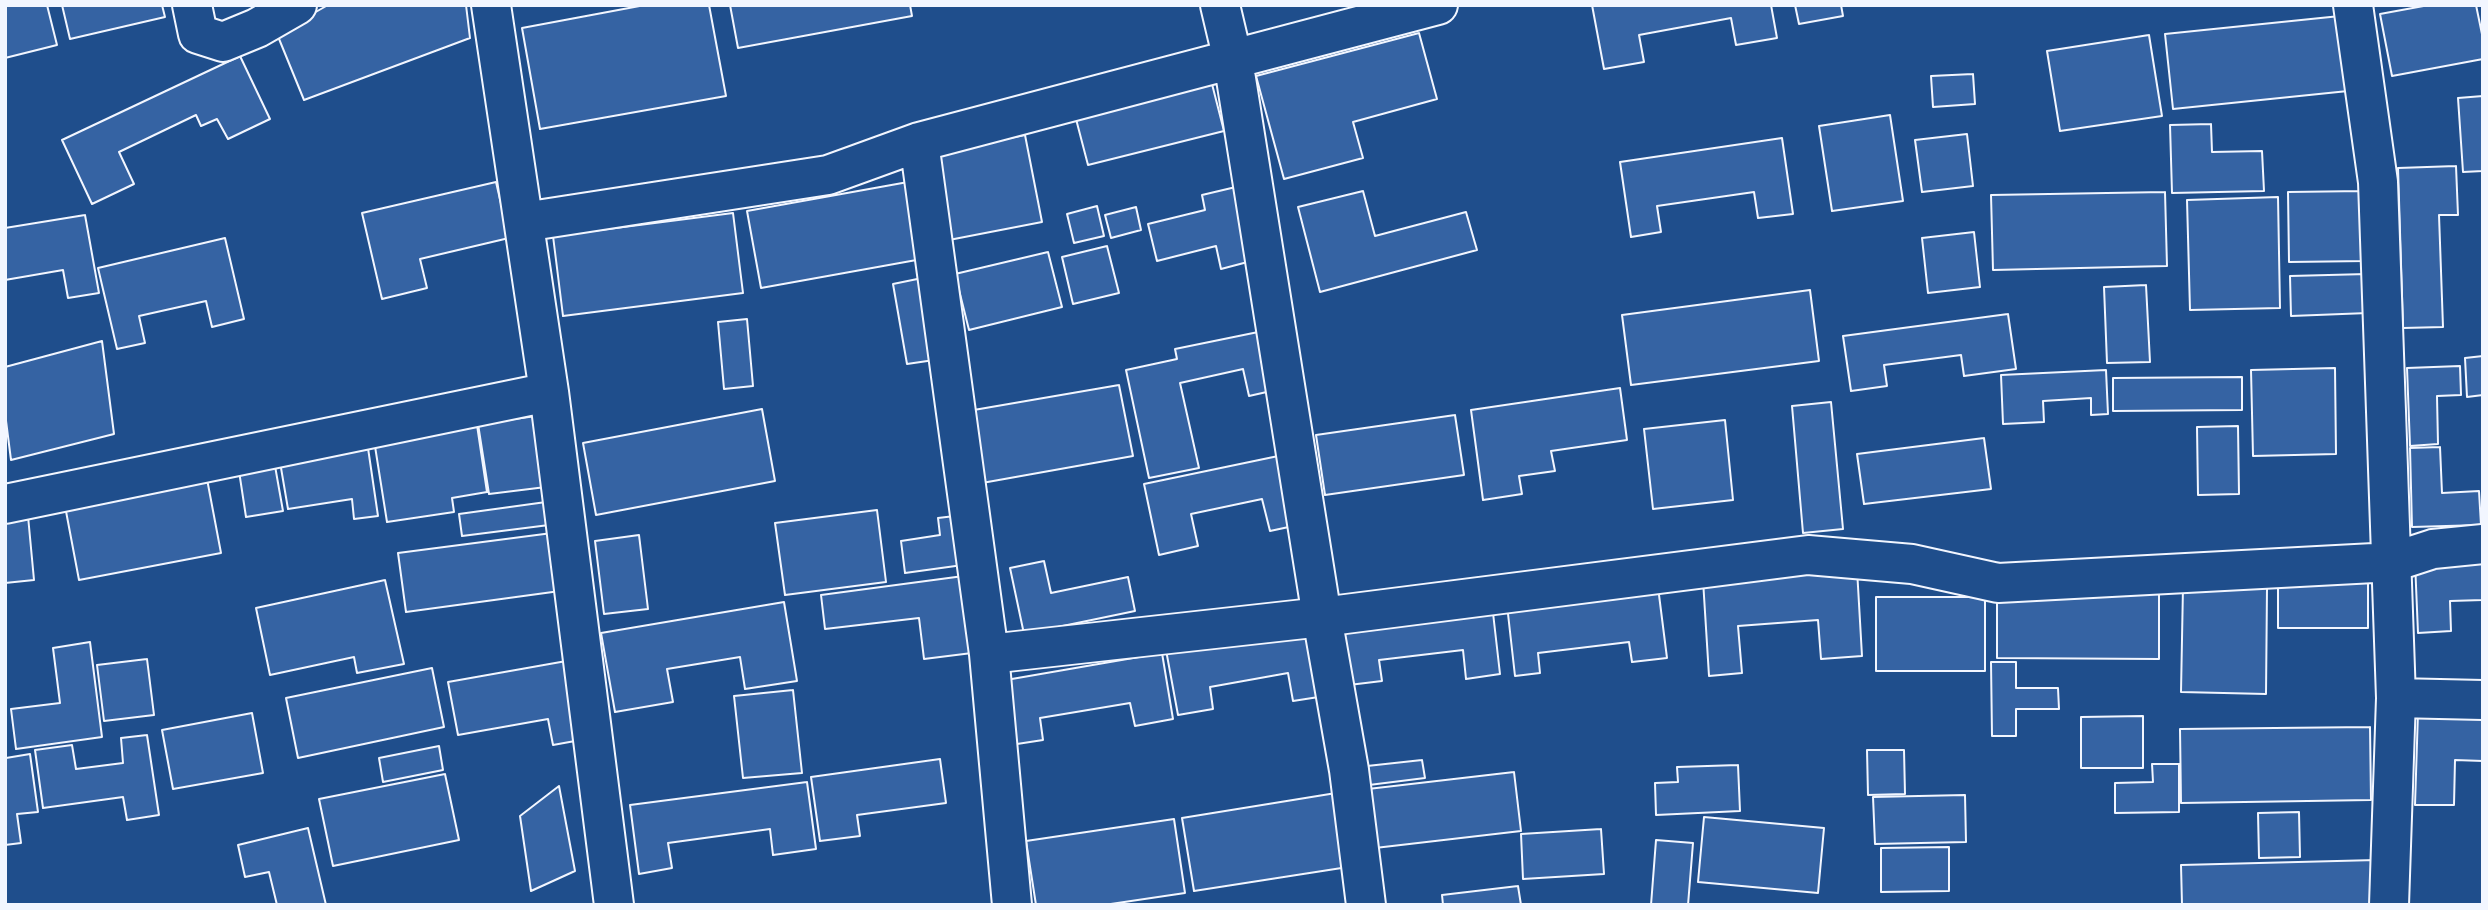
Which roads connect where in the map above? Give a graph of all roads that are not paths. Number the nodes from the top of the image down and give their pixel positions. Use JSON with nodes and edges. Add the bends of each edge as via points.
{"nodes":[{"id":1,"x":192,"y":5,"type":"edge"},
{"id":2,"x":297,"y":5,"type":"edge"},
{"id":3,"x":491,"y":5,"type":"edge"},
{"id":4,"x":1220,"y":5,"type":"edge"},
{"id":5,"x":1438,"y":5,"type":"edge"},
{"id":6,"x":2360,"y":7,"type":"edge"},
{"id":7,"x":1233,"y":60,"type":"junction"},
{"id":8,"x":919,"y":142,"type":"junction"},
{"id":9,"x":524,"y":222,"type":"junction"},
{"id":10,"x":549,"y":392,"type":"junction"},
{"id":11,"x":5,"y":504,"type":"edge"},
{"id":12,"x":2483,"y":544,"type":"edge"},
{"id":13,"x":2393,"y":562,"type":"junction"},
{"id":14,"x":1322,"y":617,"type":"junction"},
{"id":15,"x":989,"y":654,"type":"junction"},
{"id":16,"x":2396,"y":698,"type":"junction"},
{"id":17,"x":2483,"y":701,"type":"edge"},
{"id":18,"x":614,"y":905,"type":"edge"},
{"id":19,"x":1012,"y":905,"type":"edge"},
{"id":20,"x":1366,"y":905,"type":"edge"},
{"id":21,"x":2389,"y":905,"type":"edge"}],
"edges":[{"from":1,"to":2,"type":"street","via":[[198,34],[223,42]]},
{"from":3,"to":9,"type":"street"},
{"from":4,"to":7,"type":"street"},
{"from":5,"to":7,"type":"street"},
{"from":6,"to":13,"type":"street","via":[[2378,182]]},
{"from":7,"to":8,"type":"street"},
{"from":7,"to":14,"type":"street"},
{"from":8,"to":9,"type":"street","via":[[828,175]]},
{"from":8,"to":15,"type":"street"},
{"from":9,"to":10,"type":"street"},
{"from":10,"to":11,"type":"street"},
{"from":10,"to":18,"type":"street"},
{"from":12,"to":13,"type":"street","via":[[2433,548]]},
{"from":13,"to":14,"type":"street","via":[[1998,583],[1912,564],[1808,555]]},
{"from":13,"to":16,"type":"street"},
{"from":14,"to":15,"type":"street"},
{"from":14,"to":20,"type":"street","via":[[1349,770]]},
{"from":15,"to":19,"type":"street"},
{"from":16,"to":17,"type":"street"},
{"from":16,"to":21,"type":"street"}]}
